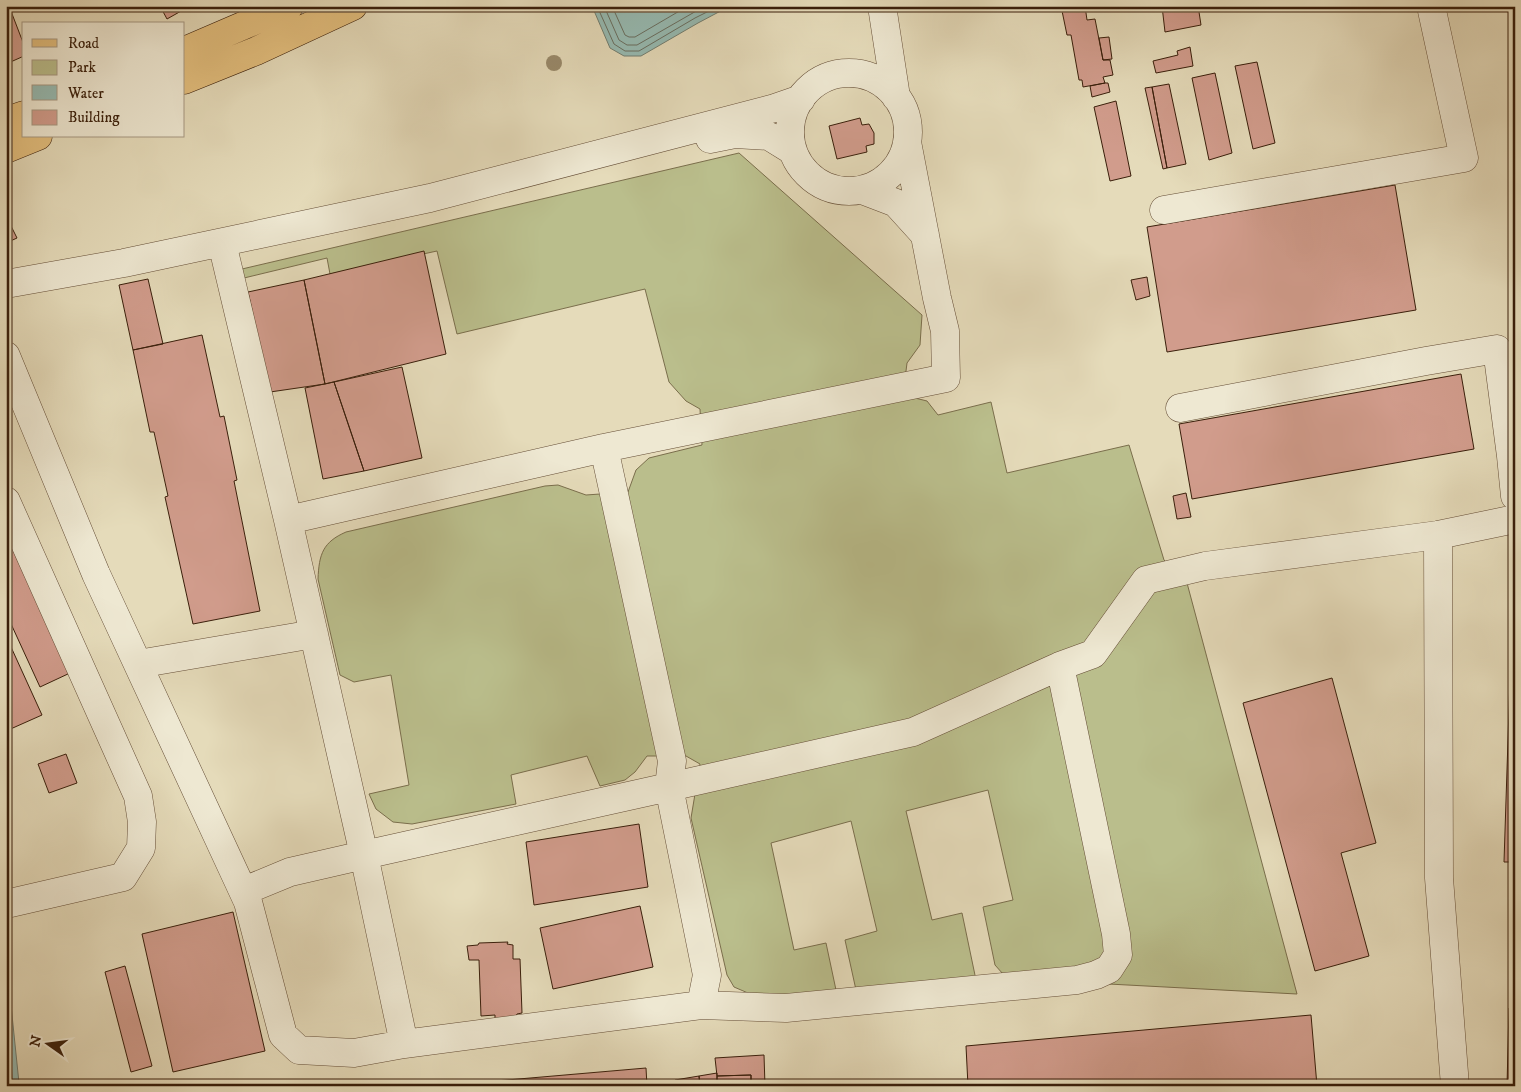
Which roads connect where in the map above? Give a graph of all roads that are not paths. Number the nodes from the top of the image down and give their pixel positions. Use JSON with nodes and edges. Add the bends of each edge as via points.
{"nodes":[{"id":1,"x":289,"y":6,"type":"edge"},
{"id":2,"x":354,"y":6,"type":"edge"},
{"id":3,"x":882,"y":6,"type":"edge"},
{"id":4,"x":1432,"y":6,"type":"edge"},
{"id":5,"x":185,"y":51,"type":"edge"},
{"id":6,"x":185,"y":80,"type":"edge"},
{"id":7,"x":896,"y":97,"type":"junction"},
{"id":8,"x":801,"y":98,"type":"junction"},
{"id":9,"x":22,"y":115,"type":"edge"},
{"id":10,"x":6,"y":121,"type":"edge"},
{"id":11,"x":33,"y":138,"type":"edge"},
{"id":12,"x":907,"y":142,"type":"junction"},
{"id":13,"x":6,"y":149,"type":"edge"},
{"id":14,"x":793,"y":151,"type":"junction"},
{"id":15,"x":591,"y":156,"type":"junction"},
{"id":16,"x":862,"y":190,"type":"junction"},
{"id":17,"x":1164,"y":210,"type":"dead end"},
{"id":18,"x":925,"y":235,"type":"junction"},
{"id":19,"x":222,"y":242,"type":"junction"},
{"id":20,"x":6,"y":284,"type":"edge"},
{"id":21,"x":6,"y":356,"type":"edge"},
{"id":22,"x":1180,"y":408,"type":"dead end"},
{"id":23,"x":604,"y":448,"type":"junction"},
{"id":24,"x":1515,"y":496,"type":"edge"},
{"id":25,"x":6,"y":501,"type":"edge"},
{"id":26,"x":288,"y":520,"type":"junction"},
{"id":27,"x":1515,"y":520,"type":"edge"},
{"id":28,"x":1438,"y":535,"type":"junction"},
{"id":29,"x":314,"y":634,"type":"junction"},
{"id":30,"x":138,"y":664,"type":"junction"},
{"id":31,"x":1060,"y":666,"type":"junction"},
{"id":32,"x":669,"y":787,"type":"junction"},
{"id":33,"x":364,"y":855,"type":"junction"},
{"id":34,"x":244,"y":891,"type":"junction"},
{"id":35,"x":6,"y":904,"type":"edge"},
{"id":36,"x":701,"y":1005,"type":"junction"},
{"id":37,"x":404,"y":1044,"type":"junction"},
{"id":38,"x":1456,"y":1086,"type":"edge"}],
"edges":[{"from":1,"to":5,"type":"main road"},
{"from":2,"to":6,"type":"main road"},
{"from":3,"to":7,"type":"lane"},
{"from":4,"to":17,"type":"lane","via":[[1464,158]]},
{"from":7,"to":8,"type":"lane","via":[[888,87],[871,77],[851,73],[832,76],[815,84]]},
{"from":7,"to":12,"type":"lane","via":[[907,122]]},
{"from":8,"to":14,"type":"lane","via":[[793,114],[790,132]]},
{"from":8,"to":15,"type":"lane","via":[[775,108]]},
{"from":9,"to":10,"type":"main road"},
{"from":11,"to":13,"type":"main road"},
{"from":12,"to":16,"type":"lane","via":[[901,161],[888,176]]},
{"from":12,"to":18,"type":"lane"},
{"from":14,"to":15,"type":"lane","via":[[769,136],[735,134],[618,162]]},
{"from":14,"to":16,"type":"lane","via":[[802,168],[816,181],[832,189]]},
{"from":15,"to":19,"type":"lane","via":[[430,198]]},
{"from":16,"to":18,"type":"lane","via":[[896,203]]},
{"from":18,"to":23,"type":"lane","via":[[945,331],[946,378]]},
{"from":19,"to":20,"type":"lane","via":[[124,264]]},
{"from":19,"to":26,"type":"lane"},
{"from":21,"to":30,"type":"lane","via":[[96,574]]},
{"from":22,"to":24,"type":"lane","via":[[1497,349]]},
{"from":23,"to":26,"type":"lane"},
{"from":23,"to":32,"type":"lane","via":[[672,761]]},
{"from":25,"to":35,"type":"lane","via":[[138,796],[142,848],[123,877]]},
{"from":26,"to":29,"type":"lane"},
{"from":27,"to":28,"type":"lane"},
{"from":28,"to":31,"type":"lane","via":[[1205,566],[1146,580],[1092,654]]},
{"from":28,"to":38,"type":"lane","via":[[1439,878]]},
{"from":29,"to":30,"type":"lane"},
{"from":29,"to":33,"type":"lane"},
{"from":30,"to":34,"type":"lane"},
{"from":31,"to":32,"type":"lane","via":[[913,732]]},
{"from":31,"to":36,"type":"lane","via":[[1116,934],[1118,955],[1109,969],[1077,980],[786,1008]]},
{"from":32,"to":33,"type":"lane"},
{"from":32,"to":36,"type":"lane","via":[[707,975]]},
{"from":33,"to":34,"type":"lane","via":[[290,872]]},
{"from":33,"to":37,"type":"lane"},
{"from":34,"to":37,"type":"lane","via":[[283,1035],[300,1050],[354,1053]]},
{"from":36,"to":37,"type":"lane"}]}
